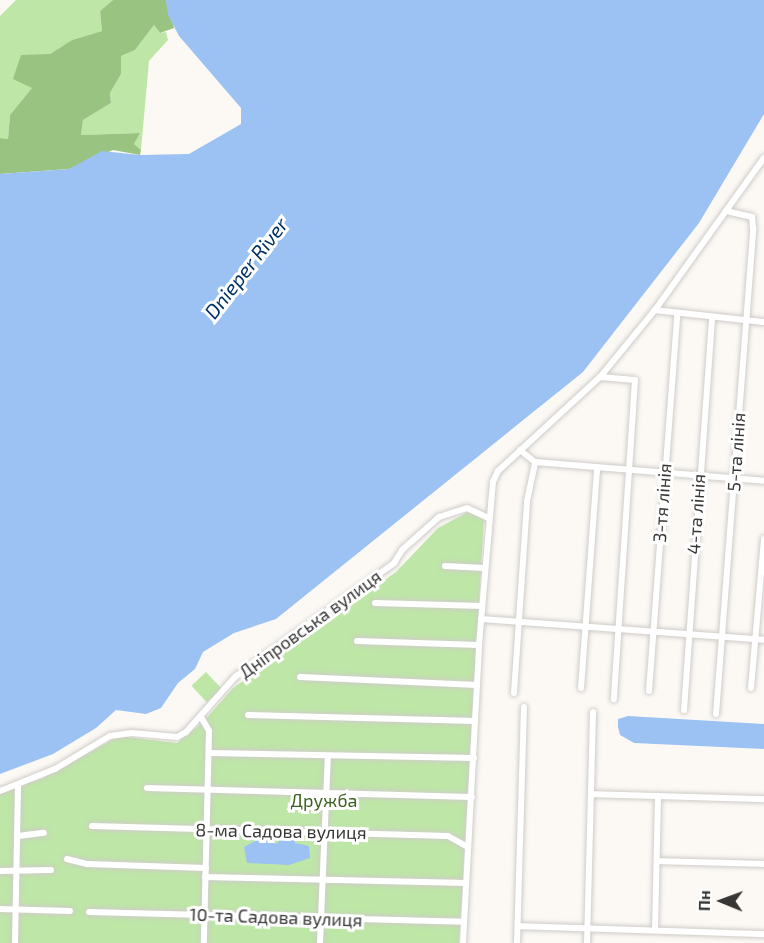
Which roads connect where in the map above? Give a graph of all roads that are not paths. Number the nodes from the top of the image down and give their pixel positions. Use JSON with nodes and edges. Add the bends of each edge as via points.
{"nodes":[{"id":1,"x":764,"y":158,"type":"edge"},
{"id":2,"x":726,"y":211,"type":"junction"},
{"id":3,"x":655,"y":310,"type":"junction"},
{"id":4,"x":677,"y":315,"type":"junction"},
{"id":5,"x":712,"y":318,"type":"junction"},
{"id":6,"x":746,"y":321,"type":"junction"},
{"id":7,"x":764,"y":322,"type":"edge"},
{"id":8,"x":600,"y":377,"type":"junction"},
{"id":9,"x":520,"y":450,"type":"junction"},
{"id":10,"x":535,"y":462,"type":"junction"},
{"id":11,"x":597,"y":468,"type":"junction"},
{"id":12,"x":630,"y":472,"type":"junction"},
{"id":13,"x":664,"y":474,"type":"junction"},
{"id":14,"x":699,"y":476,"type":"junction"},
{"id":15,"x":734,"y":478,"type":"junction"},
{"id":16,"x":764,"y":481,"type":"edge"},
{"id":17,"x":488,"y":518,"type":"junction"},
{"id":18,"x":764,"y":539,"type":"edge"},
{"id":19,"x":445,"y":566,"type":"dead end"},
{"id":20,"x":484,"y":568,"type":"junction"},
{"id":21,"x":375,"y":603,"type":"dead end"},
{"id":22,"x":482,"y":606,"type":"junction"},
{"id":23,"x":481,"y":619,"type":"junction"},
{"id":24,"x":519,"y":621,"type":"junction"},
{"id":25,"x":585,"y":625,"type":"junction"},
{"id":26,"x":620,"y":628,"type":"junction"},
{"id":27,"x":653,"y":630,"type":"junction"},
{"id":28,"x":687,"y":633,"type":"junction"},
{"id":29,"x":722,"y":635,"type":"junction"},
{"id":30,"x":756,"y":639,"type":"junction"},
{"id":31,"x":764,"y":639,"type":"edge"},
{"id":32,"x":357,"y":641,"type":"dead end"},
{"id":33,"x":479,"y":645,"type":"junction"},
{"id":34,"x":300,"y":678,"type":"dead end"},
{"id":35,"x":477,"y":685,"type":"junction"},
{"id":36,"x":580,"y":688,"type":"dead end"},
{"id":37,"x":751,"y":688,"type":"dead end"},
{"id":38,"x":649,"y":691,"type":"dead end"},
{"id":39,"x":514,"y":693,"type":"dead end"},
{"id":40,"x":614,"y":699,"type":"dead end"},
{"id":41,"x":524,"y":707,"type":"dead end"},
{"id":42,"x":684,"y":710,"type":"dead end"},
{"id":43,"x":593,"y":712,"type":"dead end"},
{"id":44,"x":716,"y":714,"type":"dead end"},
{"id":45,"x":248,"y":715,"type":"dead end"},
{"id":46,"x":201,"y":717,"type":"junction"},
{"id":47,"x":476,"y":721,"type":"junction"},
{"id":48,"x":210,"y":753,"type":"junction"},
{"id":49,"x":328,"y":756,"type":"junction"},
{"id":50,"x":474,"y":758,"type":"junction"},
{"id":51,"x":18,"y":785,"type":"junction"},
{"id":52,"x":147,"y":788,"type":"dead end"},
{"id":53,"x":0,"y":791,"type":"edge"},
{"id":54,"x":208,"y":791,"type":"junction"},
{"id":55,"x":327,"y":793,"type":"junction"},
{"id":56,"x":591,"y":794,"type":"junction"},
{"id":57,"x":658,"y":796,"type":"junction"},
{"id":58,"x":472,"y":797,"type":"junction"},
{"id":59,"x":764,"y":799,"type":"edge"},
{"id":60,"x":92,"y":826,"type":"dead end"},
{"id":61,"x":207,"y":829,"type":"junction"},
{"id":62,"x":325,"y":831,"type":"junction"},
{"id":63,"x":44,"y":833,"type":"dead end"},
{"id":64,"x":18,"y":836,"type":"junction"},
{"id":65,"x":468,"y":847,"type":"junction"},
{"id":66,"x":67,"y":859,"type":"dead end"},
{"id":67,"x":657,"y":861,"type":"junction"},
{"id":68,"x":764,"y":864,"type":"edge"},
{"id":69,"x":206,"y":868,"type":"junction"},
{"id":70,"x":51,"y":870,"type":"dead end"},
{"id":71,"x":0,"y":871,"type":"edge"},
{"id":72,"x":17,"y":871,"type":"junction"},
{"id":73,"x":205,"y":876,"type":"junction"},
{"id":74,"x":322,"y":881,"type":"junction"},
{"id":75,"x":466,"y":883,"type":"junction"},
{"id":76,"x":0,"y":909,"type":"edge"},
{"id":77,"x":16,"y":910,"type":"junction"},
{"id":78,"x":70,"y":911,"type":"dead end"},
{"id":79,"x":89,"y":912,"type":"dead end"},
{"id":80,"x":204,"y":914,"type":"junction"},
{"id":81,"x":321,"y":919,"type":"junction"},
{"id":82,"x":464,"y":922,"type":"junction"},
{"id":83,"x":518,"y":926,"type":"junction"},
{"id":84,"x":587,"y":928,"type":"junction"},
{"id":85,"x":655,"y":930,"type":"junction"},
{"id":86,"x":764,"y":933,"type":"edge"},
{"id":87,"x":15,"y":943,"type":"edge"},
{"id":88,"x":204,"y":943,"type":"edge"},
{"id":89,"x":320,"y":943,"type":"edge"},
{"id":90,"x":463,"y":943,"type":"edge"},
{"id":91,"x":517,"y":943,"type":"edge"},
{"id":92,"x":587,"y":943,"type":"edge"}],
"edges":[{"from":1,"to":2,"type":"street"},
{"from":2,"to":3,"type":"street"},
{"from":2,"to":6,"type":"street","name":"5-та лінія","via":[[752,217]]},
{"from":3,"to":4,"type":"street"},
{"from":3,"to":8,"type":"street"},
{"from":4,"to":5,"type":"street"},
{"from":4,"to":13,"type":"street","name":"3-тя лінія"},
{"from":5,"to":6,"type":"street"},
{"from":5,"to":14,"type":"street","name":"4-та лінія"},
{"from":6,"to":7,"type":"street"},
{"from":6,"to":15,"type":"street","name":"5-та лінія"},
{"from":8,"to":9,"type":"street"},
{"from":8,"to":12,"type":"street","via":[[635,380]]},
{"from":9,"to":10,"type":"street"},
{"from":9,"to":17,"type":"street","via":[[493,482]]},
{"from":10,"to":11,"type":"street"},
{"from":10,"to":24,"type":"street","via":[[527,501]]},
{"from":11,"to":12,"type":"street"},
{"from":11,"to":25,"type":"street"},
{"from":12,"to":13,"type":"street"},
{"from":12,"to":26,"type":"street"},
{"from":13,"to":14,"type":"street"},
{"from":13,"to":27,"type":"street","name":"3-тя лінія"},
{"from":14,"to":15,"type":"street"},
{"from":14,"to":28,"type":"street","name":"4-та лінія"},
{"from":15,"to":16,"type":"street"},
{"from":15,"to":29,"type":"street","name":"5-та лінія"},
{"from":17,"to":20,"type":"street"},
{"from":17,"to":46,"type":"street","name":"Дніпровська вулиця","via":[[467,508],[439,517],[402,550],[394,563],[248,666]]},
{"from":18,"to":30,"type":"street"},
{"from":19,"to":20,"type":"street"},
{"from":20,"to":22,"type":"street"},
{"from":21,"to":22,"type":"street"},
{"from":22,"to":23,"type":"street"},
{"from":23,"to":24,"type":"street"},
{"from":23,"to":33,"type":"street"},
{"from":24,"to":25,"type":"street"},
{"from":24,"to":39,"type":"street"},
{"from":25,"to":26,"type":"street"},
{"from":25,"to":36,"type":"street"},
{"from":26,"to":27,"type":"street"},
{"from":26,"to":40,"type":"street"},
{"from":27,"to":28,"type":"street"},
{"from":27,"to":38,"type":"street","name":"3-тя лінія"},
{"from":28,"to":29,"type":"street"},
{"from":28,"to":42,"type":"street","name":"4-та лінія"},
{"from":29,"to":30,"type":"street"},
{"from":29,"to":44,"type":"street","name":"5-та лінія"},
{"from":30,"to":31,"type":"street"},
{"from":30,"to":37,"type":"street"},
{"from":32,"to":33,"type":"street"},
{"from":33,"to":35,"type":"street"},
{"from":34,"to":35,"type":"street"},
{"from":35,"to":47,"type":"street"},
{"from":41,"to":83,"type":"street"},
{"from":43,"to":56,"type":"street"},
{"from":45,"to":47,"type":"street"},
{"from":46,"to":48,"type":"street","via":[[209,731]]},
{"from":46,"to":51,"type":"street","name":"Дніпровська вулиця","via":[[177,737],[132,733],[110,736],[55,769]]},
{"from":47,"to":50,"type":"street"},
{"from":48,"to":49,"type":"street"},
{"from":48,"to":54,"type":"street"},
{"from":49,"to":50,"type":"street"},
{"from":49,"to":55,"type":"street"},
{"from":50,"to":58,"type":"street"},
{"from":51,"to":53,"type":"street","name":"Дніпровська вулиця"},
{"from":51,"to":64,"type":"street"},
{"from":52,"to":54,"type":"street"},
{"from":54,"to":55,"type":"street"},
{"from":54,"to":61,"type":"street"},
{"from":55,"to":58,"type":"street"},
{"from":55,"to":62,"type":"street"},
{"from":56,"to":57,"type":"street"},
{"from":56,"to":84,"type":"street"},
{"from":57,"to":59,"type":"street"},
{"from":57,"to":67,"type":"street"},
{"from":58,"to":65,"type":"street"},
{"from":60,"to":61,"type":"street","name":"8-ма Садова вулиця"},
{"from":61,"to":62,"type":"street","name":"8-ма Садова вулиця"},
{"from":61,"to":69,"type":"street"},
{"from":62,"to":65,"type":"street","name":"8-ма Садова вулиця","via":[[448,836]]},
{"from":62,"to":74,"type":"street"},
{"from":63,"to":64,"type":"street"},
{"from":64,"to":72,"type":"street"},
{"from":65,"to":75,"type":"street"},
{"from":66,"to":69,"type":"street","via":[[87,864]]},
{"from":67,"to":68,"type":"street"},
{"from":67,"to":85,"type":"street"},
{"from":69,"to":73,"type":"street"},
{"from":70,"to":72,"type":"street"},
{"from":71,"to":72,"type":"street"},
{"from":72,"to":77,"type":"street"},
{"from":73,"to":74,"type":"street"},
{"from":73,"to":80,"type":"street"},
{"from":74,"to":75,"type":"street"},
{"from":74,"to":81,"type":"street"},
{"from":75,"to":82,"type":"street"},
{"from":76,"to":77,"type":"street"},
{"from":77,"to":78,"type":"street"},
{"from":77,"to":87,"type":"street"},
{"from":79,"to":80,"type":"street","name":"10-та Садова вулиця"},
{"from":80,"to":81,"type":"street","name":"10-та Садова вулиця"},
{"from":80,"to":88,"type":"street"},
{"from":81,"to":82,"type":"street","name":"10-та Садова вулиця"},
{"from":81,"to":89,"type":"street"},
{"from":82,"to":90,"type":"street"},
{"from":83,"to":84,"type":"street"},
{"from":83,"to":91,"type":"street"},
{"from":84,"to":85,"type":"street"},
{"from":84,"to":92,"type":"street"},
{"from":85,"to":86,"type":"street"}]}
